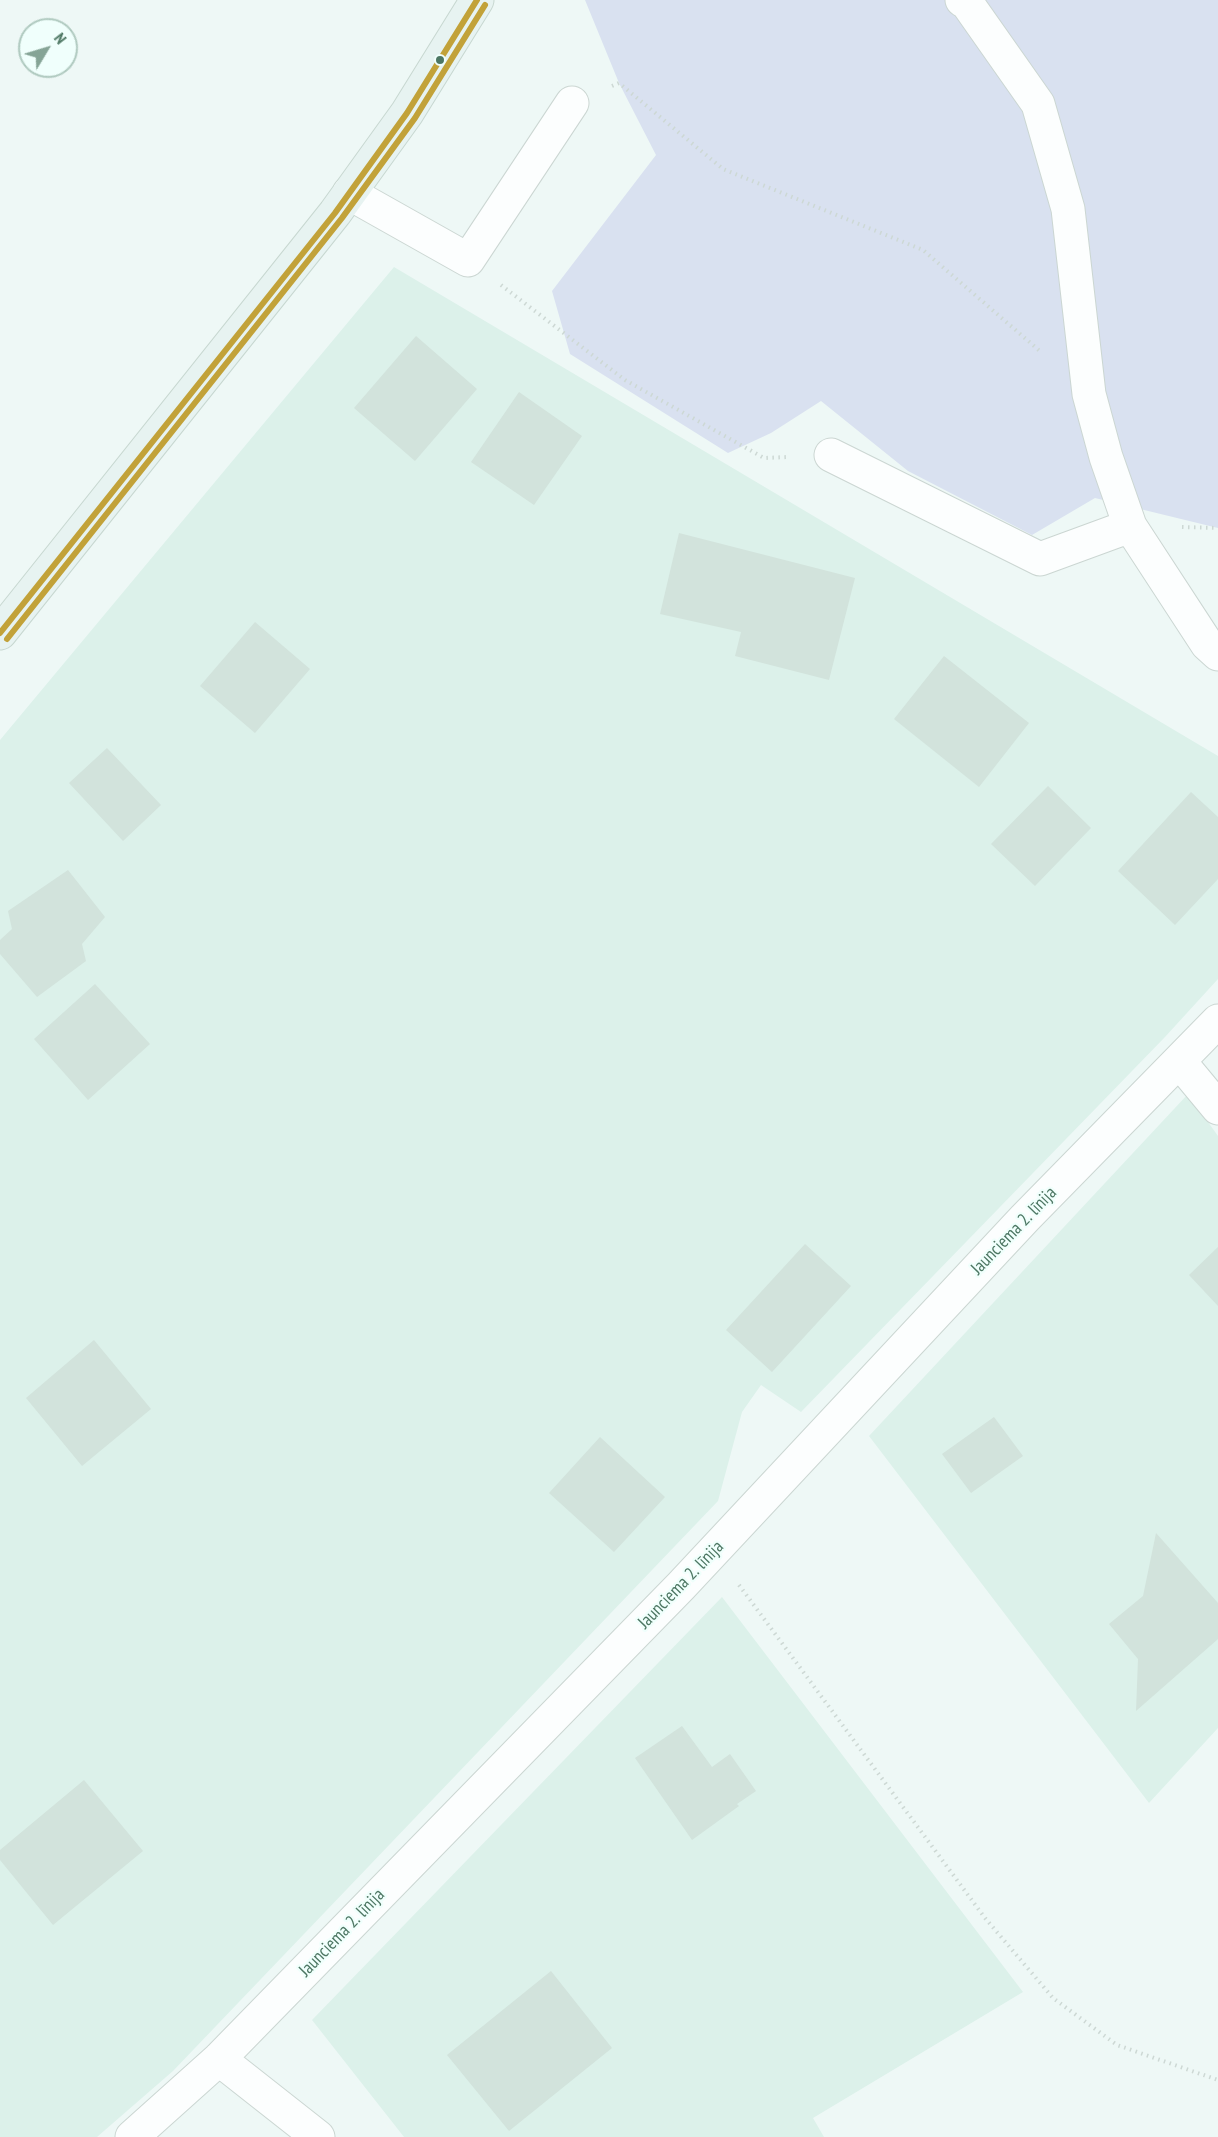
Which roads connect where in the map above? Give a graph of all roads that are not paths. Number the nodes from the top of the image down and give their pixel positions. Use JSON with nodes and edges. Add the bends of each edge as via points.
{"nodes":[{"id":1,"x":477,"y":0,"type":"edge"},
{"id":2,"x":962,"y":0,"type":"edge"},
{"id":3,"x":572,"y":103,"type":"road end"},
{"id":4,"x":349,"y":193,"type":"junction"},
{"id":5,"x":831,"y":455,"type":"road end"},
{"id":6,"x":1130,"y":526,"type":"junction"},
{"id":7,"x":0,"y":633,"type":"edge"},
{"id":8,"x":1218,"y":654,"type":"edge"},
{"id":9,"x":1218,"y":1021,"type":"edge"},
{"id":10,"x":1179,"y":1060,"type":"junction"},
{"id":11,"x":1218,"y":1108,"type":"edge"},
{"id":12,"x":219,"y":2059,"type":"junction"},
{"id":13,"x":132,"y":2137,"type":"edge"},
{"id":14,"x":318,"y":2137,"type":"edge"}],
"edges":[{"from":1,"to":4,"type":"main road","via":[[407,113]]},
{"from":2,"to":6,"type":"street","via":[[1038,104],[1068,209],[1089,394]]},
{"from":3,"to":4,"type":"street","via":[[468,260]]},
{"from":4,"to":7,"type":"main road"},
{"from":5,"to":6,"type":"street","via":[[1040,559]]},
{"from":6,"to":8,"type":"street","via":[[1207,644]]},
{"from":9,"to":10,"type":"street","name":"Jaunciema 2. līnija"},
{"from":10,"to":11,"type":"street"},
{"from":10,"to":12,"type":"street","name":"Jaunciema 2. līnija","via":[[714,1550]]},
{"from":12,"to":13,"type":"street","name":"Jaunciema 2. līnija"},
{"from":12,"to":14,"type":"street"}]}
